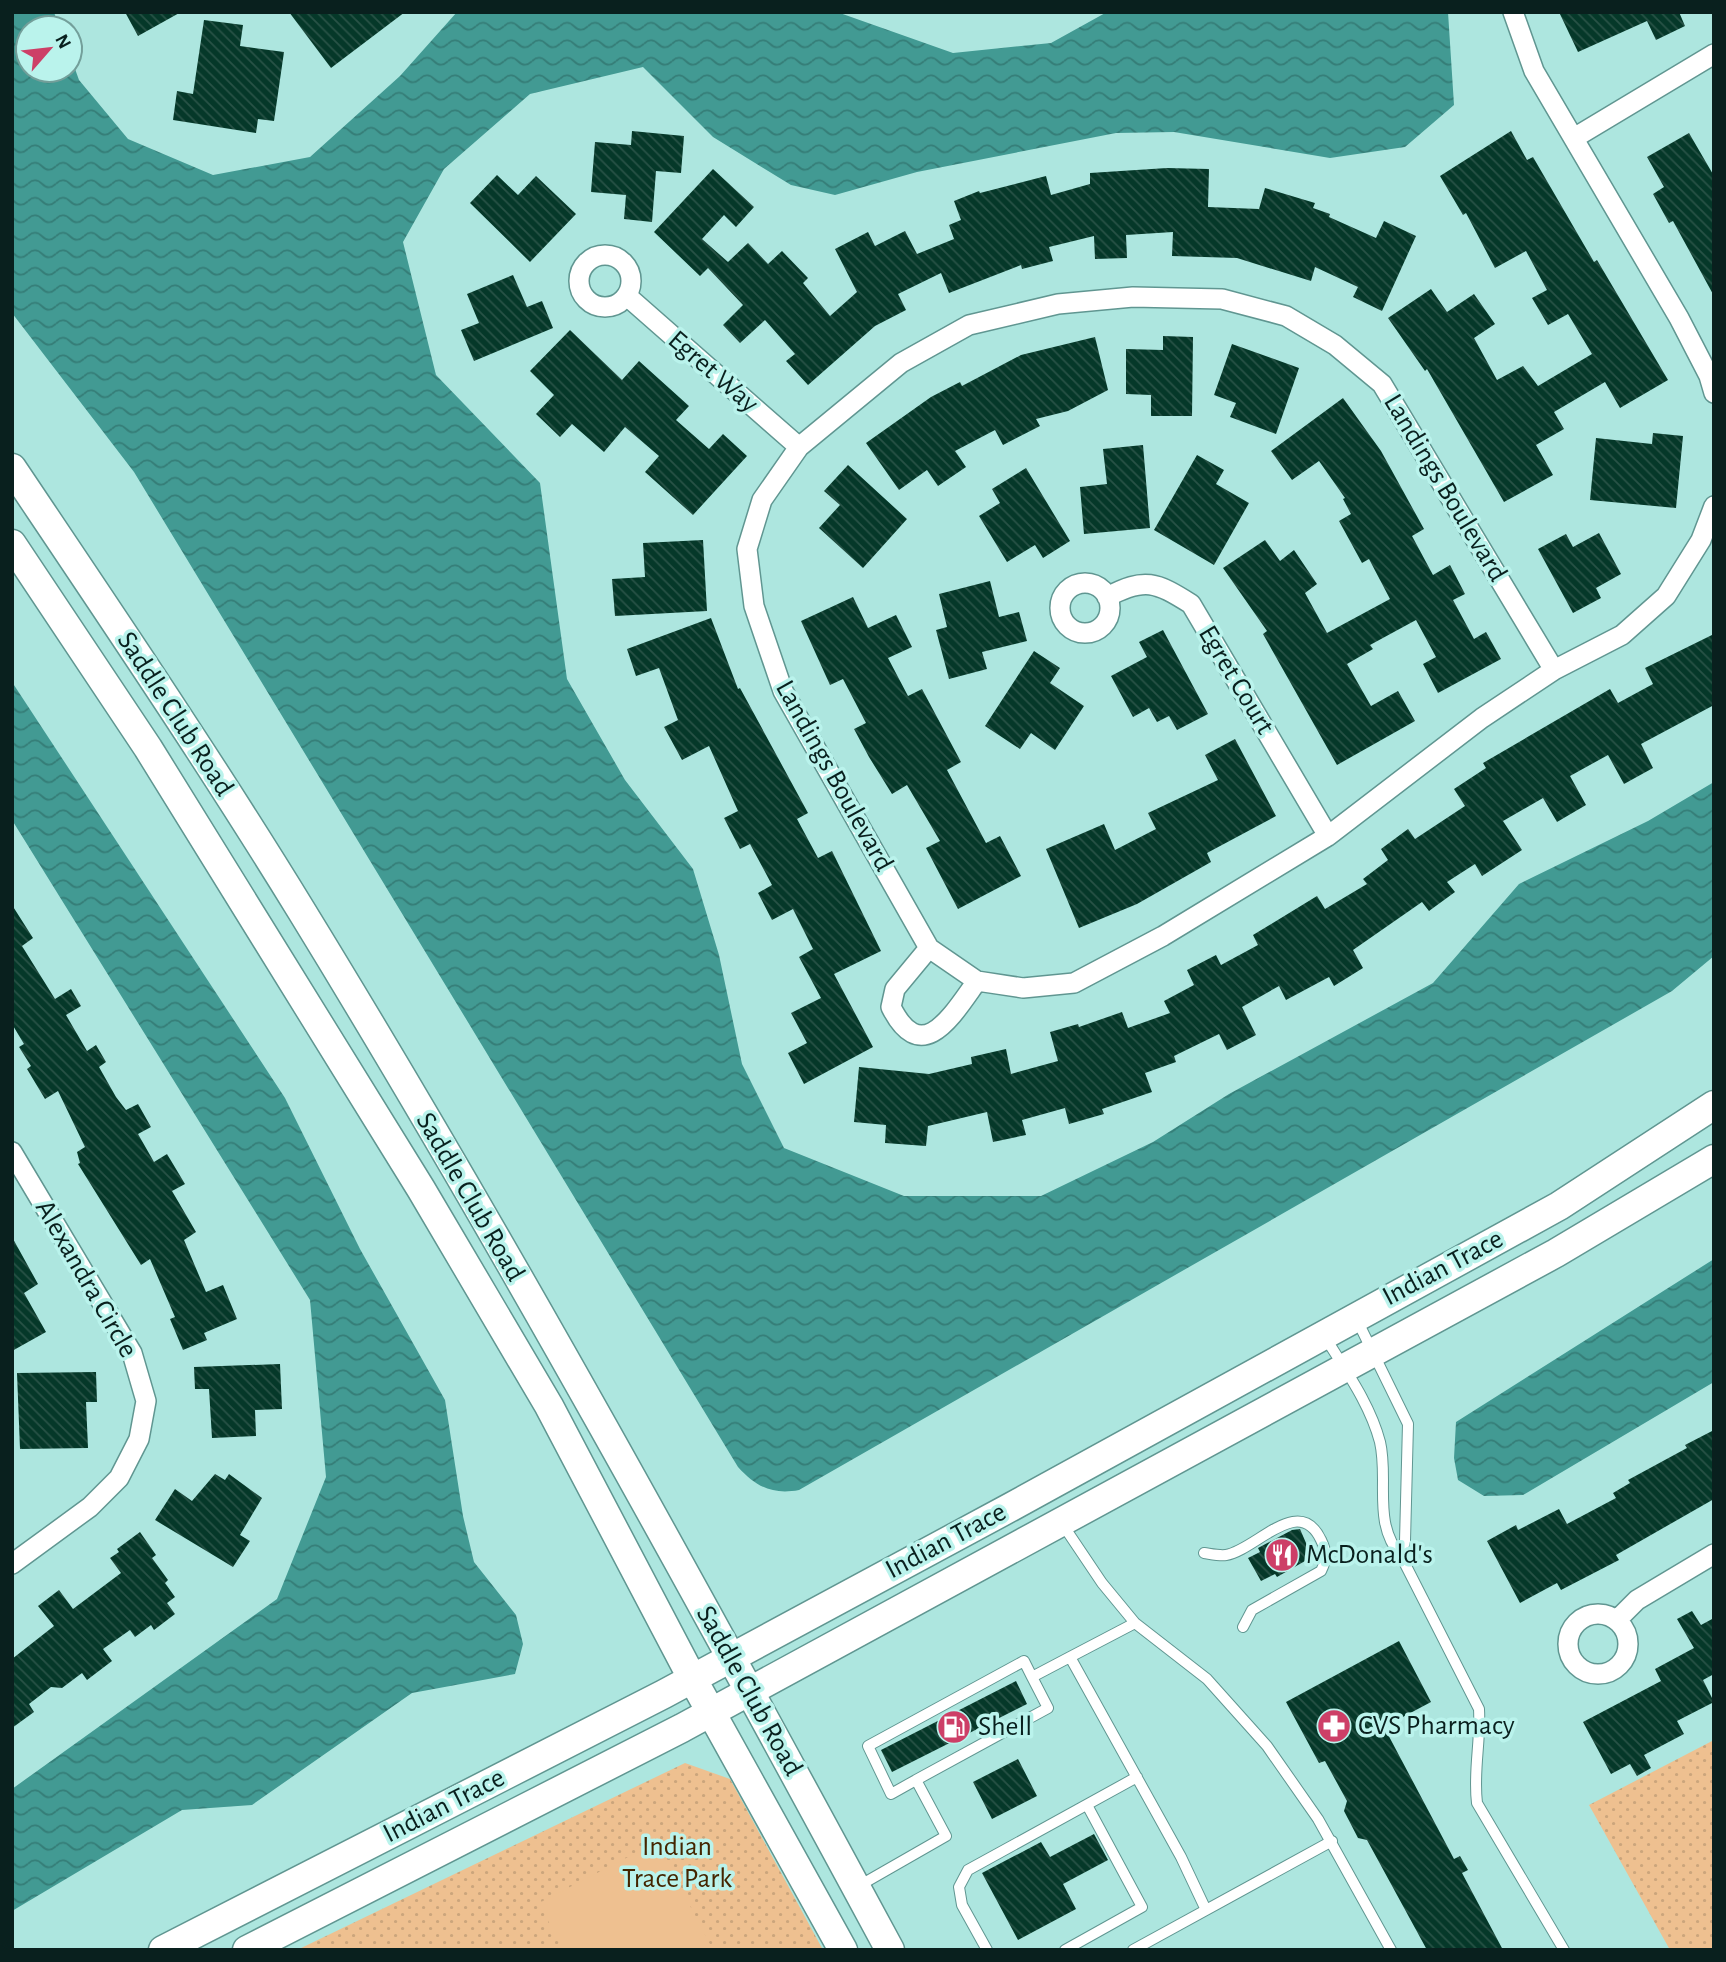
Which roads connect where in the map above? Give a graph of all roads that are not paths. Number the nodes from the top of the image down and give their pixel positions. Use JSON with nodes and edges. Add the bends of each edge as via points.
{"nodes":[{"id":1,"x":1513,"y":12,"type":"edge"},
{"id":2,"x":1714,"y":54,"type":"edge"},
{"id":3,"x":1574,"y":138,"type":"junction"},
{"id":4,"x":627,"y":296,"type":"dead end"},
{"id":5,"x":1714,"y":393,"type":"edge"},
{"id":6,"x":799,"y":447,"type":"junction"},
{"id":7,"x":12,"y":468,"type":"edge"},
{"id":8,"x":1714,"y":506,"type":"edge"},
{"id":9,"x":1709,"y":535,"type":"edge"},
{"id":10,"x":12,"y":544,"type":"edge"},
{"id":11,"x":1107,"y":597,"type":"dead end"},
{"id":12,"x":1554,"y":670,"type":"junction"},
{"id":13,"x":1328,"y":836,"type":"junction"},
{"id":14,"x":929,"y":948,"type":"junction"},
{"id":15,"x":977,"y":981,"type":"junction"},
{"id":16,"x":1714,"y":1105,"type":"edge"},
{"id":17,"x":12,"y":1152,"type":"edge"},
{"id":18,"x":1714,"y":1159,"type":"edge"},
{"id":19,"x":1355,"y":1316,"type":"junction"},
{"id":20,"x":1323,"y":1334,"type":"junction"},
{"id":21,"x":1373,"y":1352,"type":"junction"},
{"id":22,"x":1344,"y":1368,"type":"junction"},
{"id":23,"x":1060,"y":1522,"type":"junction"},
{"id":24,"x":1204,"y":1553,"type":"dead end"},
{"id":25,"x":1714,"y":1554,"type":"edge"},
{"id":26,"x":1401,"y":1556,"type":"junction"},
{"id":27,"x":12,"y":1564,"type":"edge"},
{"id":28,"x":1617,"y":1620,"type":"dead end"},
{"id":29,"x":1135,"y":1623,"type":"junction"},
{"id":30,"x":1243,"y":1626,"type":"dead end"},
{"id":31,"x":731,"y":1656,"type":"junction"},
{"id":32,"x":1070,"y":1657,"type":"junction"},
{"id":33,"x":1032,"y":1677,"type":"junction"},
{"id":34,"x":692,"y":1678,"type":"junction"},
{"id":35,"x":749,"y":1692,"type":"junction"},
{"id":36,"x":711,"y":1712,"type":"junction"},
{"id":37,"x":1137,"y":1777,"type":"junction"},
{"id":38,"x":916,"y":1780,"type":"junction"},
{"id":39,"x":1087,"y":1805,"type":"junction"},
{"id":40,"x":1332,"y":1841,"type":"junction"},
{"id":41,"x":856,"y":1887,"type":"junction"},
{"id":42,"x":1206,"y":1910,"type":"junction"},
{"id":43,"x":163,"y":1950,"type":"edge"},
{"id":44,"x":247,"y":1950,"type":"edge"},
{"id":45,"x":843,"y":1950,"type":"edge"},
{"id":46,"x":890,"y":1950,"type":"edge"},
{"id":47,"x":987,"y":1950,"type":"edge"},
{"id":48,"x":1065,"y":1950,"type":"edge"},
{"id":49,"x":1133,"y":1950,"type":"edge"},
{"id":50,"x":1391,"y":1950,"type":"edge"},
{"id":51,"x":1564,"y":1950,"type":"edge"}],
"edges":[{"from":1,"to":3,"type":"street","via":[[1535,71]]},
{"from":2,"to":3,"type":"street"},
{"from":3,"to":5,"type":"street","via":[[1679,318]]},
{"from":4,"to":6,"type":"street","name":"Egret Way"},
{"from":6,"to":12,"type":"street","name":"Landings Boulevard","via":[[901,363],[969,325],[1058,303],[1133,297],[1222,299],[1286,316],[1335,345],[1382,384]]},
{"from":6,"to":14,"type":"street","name":"Landings Boulevard","via":[[762,500],[747,550],[754,606],[783,691]]},
{"from":7,"to":31,"type":"main road","name":"Saddle Club Road","via":[[302,911],[537,1311]]},
{"from":8,"to":9,"type":"street","name":"Landings Boulevard"},
{"from":9,"to":12,"type":"street","name":"Landings Boulevard","via":[[1666,596],[1622,635]]},
{"from":10,"to":34,"type":"main road","name":"Saddle Club Road","via":[[148,748],[421,1189],[549,1406]]},
{"from":11,"to":13,"type":"street","name":"Egret Court","via":[[1130,585],[1159,583],[1191,604]]},
{"from":12,"to":13,"type":"street","name":"Landings Boulevard","via":[[1482,718]]},
{"from":13,"to":15,"type":"street","name":"Landings Boulevard","via":[[1163,936],[1074,983],[1023,988]]},
{"from":14,"to":15,"type":"street","name":"Landings Boulevard"},
{"from":14,"to":15,"type":"street","via":[[895,989],[891,1007],[900,1025],[912,1034],[928,1035],[944,1026]]},
{"from":16,"to":19,"type":"main road","name":"Indian Trace","via":[[1559,1206]]},
{"from":17,"to":27,"type":"street","name":"Alexandra Circle","via":[[132,1353],[146,1401],[139,1439],[119,1478],[90,1507]]},
{"from":18,"to":21,"type":"main road","name":"Indian Trace","via":[[1556,1253]]},
{"from":19,"to":20,"type":"main road","name":"Indian Trace"},
{"from":19,"to":21,"type":"lane"},
{"from":20,"to":22,"type":"lane"},
{"from":20,"to":31,"type":"main road","name":"Indian Trace"},
{"from":21,"to":22,"type":"main road","name":"Indian Trace"},
{"from":21,"to":26,"type":"lane","via":[[1408,1424]]},
{"from":22,"to":23,"type":"main road","name":"Indian Trace"},
{"from":22,"to":26,"type":"lane","via":[[1369,1410],[1381,1445],[1380,1492],[1387,1530]]},
{"from":23,"to":29,"type":"lane"},
{"from":23,"to":35,"type":"main road","name":"Indian Trace"},
{"from":24,"to":30,"type":"lane","via":[[1227,1555],[1292,1520],[1305,1522],[1320,1537],[1326,1560],[1321,1571],[1252,1611]]},
{"from":25,"to":28,"type":"street","via":[[1637,1600]]},
{"from":26,"to":51,"type":"lane","via":[[1479,1709],[1476,1802]]},
{"from":29,"to":32,"type":"lane"},
{"from":29,"to":40,"type":"lane","via":[[1228,1700],[1303,1792]]},
{"from":31,"to":34,"type":"main road","name":"Indian Trace"},
{"from":31,"to":35,"type":"main road","name":"Saddle Club Road"},
{"from":32,"to":33,"type":"lane"},
{"from":32,"to":37,"type":"lane"},
{"from":33,"to":38,"type":"lane","via":[[1048,1708]]},
{"from":33,"to":38,"type":"lane","via":[[1024,1661],[867,1746],[891,1794]]},
{"from":34,"to":36,"type":"main road","name":"Saddle Club Road"},
{"from":34,"to":43,"type":"main road","name":"Indian Trace"},
{"from":35,"to":36,"type":"main road","name":"Indian Trace"},
{"from":35,"to":41,"type":"main road","name":"Saddle Club Road"},
{"from":36,"to":44,"type":"main road","name":"Indian Trace"},
{"from":36,"to":45,"type":"main road","name":"Saddle Club Road"},
{"from":37,"to":39,"type":"lane"},
{"from":37,"to":42,"type":"lane"},
{"from":38,"to":41,"type":"lane","via":[[946,1836]]},
{"from":39,"to":47,"type":"lane","via":[[968,1870],[959,1887],[962,1905]]},
{"from":39,"to":48,"type":"lane","via":[[1142,1907]]},
{"from":40,"to":42,"type":"lane"},
{"from":40,"to":50,"type":"lane"},
{"from":41,"to":46,"type":"main road","name":"Saddle Club Road"},
{"from":42,"to":49,"type":"lane"}]}
